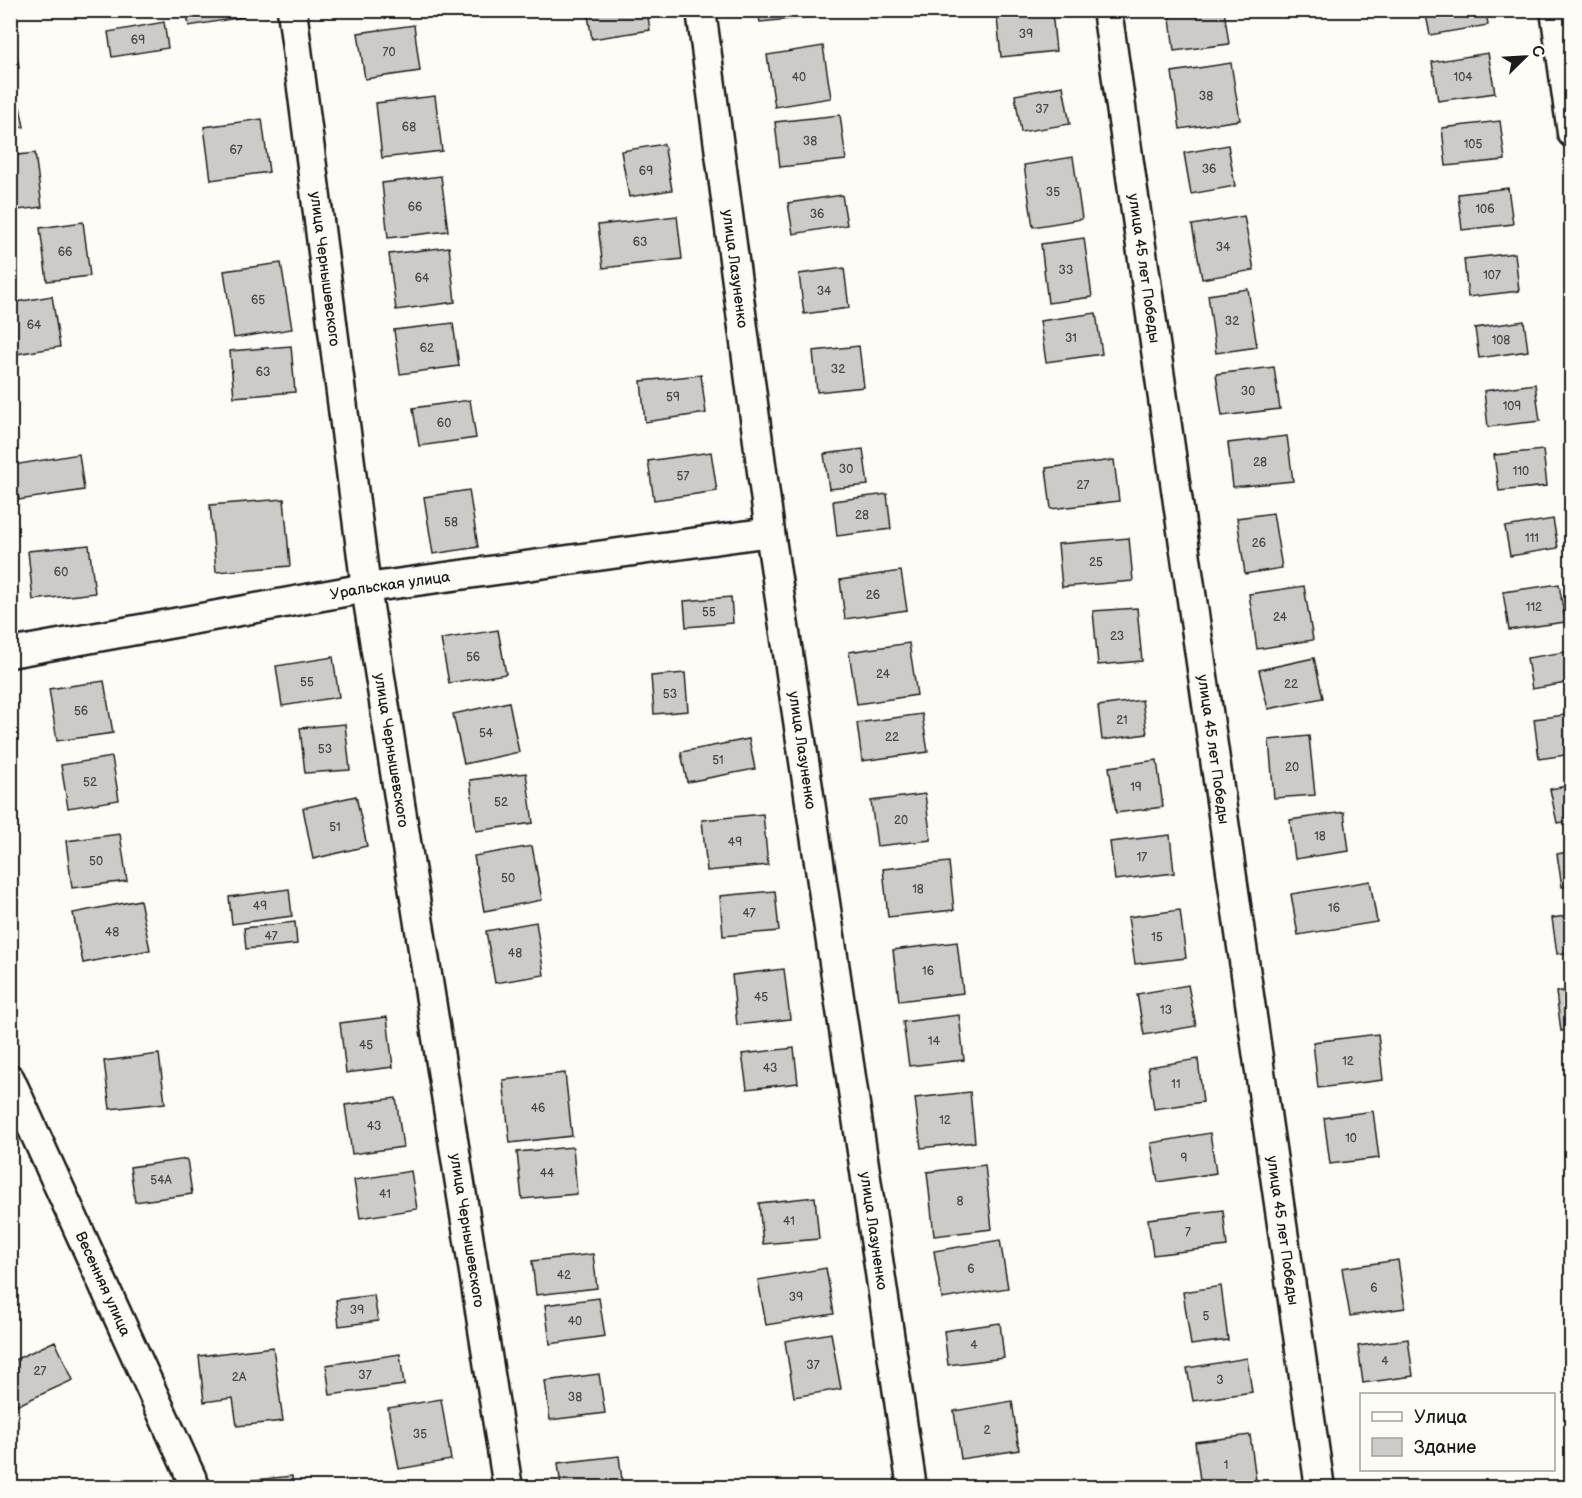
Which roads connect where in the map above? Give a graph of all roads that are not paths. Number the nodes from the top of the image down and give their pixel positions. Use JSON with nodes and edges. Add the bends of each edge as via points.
{"nodes":[{"id":1,"x":292,"y":10,"type":"edge"},
{"id":2,"x":701,"y":10,"type":"edge"},
{"id":3,"x":1107,"y":10,"type":"edge"},
{"id":4,"x":1556,"y":10,"type":"edge"},
{"id":5,"x":1572,"y":133,"type":"edge"},
{"id":6,"x":770,"y":532,"type":"junction"},
{"id":7,"x":366,"y":588,"type":"junction"},
{"id":8,"x":10,"y":653,"type":"edge"},
{"id":9,"x":10,"y":1079,"type":"edge"},
{"id":10,"x":196,"y":1488,"type":"edge"},
{"id":11,"x":508,"y":1488,"type":"edge"},
{"id":12,"x":912,"y":1488,"type":"edge"},
{"id":13,"x":1320,"y":1488,"type":"edge"}],
"edges":[{"from":1,"to":7,"type":"street","name":"улица Чернышевского"},
{"from":2,"to":6,"type":"street","name":"улица Лазуненко"},
{"from":3,"to":13,"type":"street","name":"улица 45 лет Победы"},
{"from":4,"to":5,"type":"street"},
{"from":6,"to":7,"type":"street","name":"Уральская улица"},
{"from":6,"to":12,"type":"street","name":"улица Лазуненко"},
{"from":7,"to":8,"type":"street","name":"Уральская улица"},
{"from":7,"to":11,"type":"street","name":"улица Чернышевского"},
{"from":9,"to":10,"type":"street","name":"Весенняя улица"}]}
